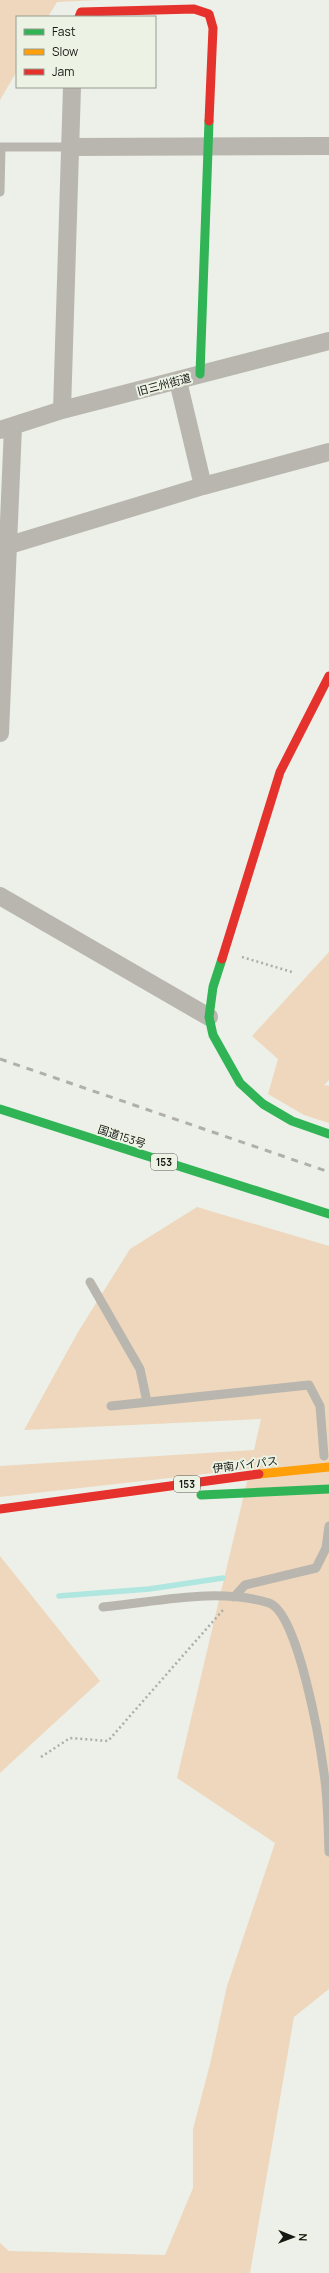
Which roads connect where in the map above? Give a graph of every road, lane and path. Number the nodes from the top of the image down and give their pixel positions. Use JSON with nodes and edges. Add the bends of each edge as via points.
{"nodes":[{"id":1,"x":79,"y":16,"type":"edge"},
{"id":2,"x":72,"y":88,"type":"edge"},
{"id":3,"x":209,"y":145,"type":"junction"},
{"id":4,"x":329,"y":146,"type":"edge"},
{"id":5,"x":69,"y":147,"type":"junction"},
{"id":6,"x":0,"y":192,"type":"edge"},
{"id":7,"x":329,"y":341,"type":"edge"},
{"id":8,"x":200,"y":374,"type":"junction"},
{"id":9,"x":178,"y":381,"type":"junction"},
{"id":10,"x":62,"y":410,"type":"junction"},
{"id":11,"x":6,"y":428,"type":"edge"},
{"id":12,"x":329,"y":452,"type":"edge"},
{"id":13,"x":203,"y":486,"type":"junction"},
{"id":14,"x":4,"y":547,"type":"edge"},
{"id":15,"x":328,"y":679,"type":"edge"},
{"id":16,"x":0,"y":733,"type":"edge"},
{"id":17,"x":0,"y":896,"type":"edge"},
{"id":18,"x":224,"y":952,"type":"junction"},
{"id":19,"x":292,"y":972,"type":"dead end"},
{"id":20,"x":209,"y":1017,"type":"junction"},
{"id":21,"x":0,"y":1109,"type":"edge"},
{"id":22,"x":329,"y":1134,"type":"edge"},
{"id":23,"x":329,"y":1214,"type":"edge"},
{"id":24,"x":90,"y":1282,"type":"dead end"},
{"id":25,"x":147,"y":1402,"type":"junction"},
{"id":26,"x":111,"y":1406,"type":"dead end"},
{"id":27,"x":324,"y":1456,"type":"dead end"},
{"id":28,"x":329,"y":1467,"type":"edge"},
{"id":29,"x":329,"y":1489,"type":"edge"},
{"id":30,"x":189,"y":1496,"type":"dead end"},
{"id":31,"x":158,"y":1498,"type":"dead end"},
{"id":32,"x":46,"y":1504,"type":"junction"},
{"id":33,"x":0,"y":1509,"type":"edge"},
{"id":34,"x":329,"y":1526,"type":"edge"},
{"id":35,"x":234,"y":1597,"type":"junction"},
{"id":36,"x":104,"y":1607,"type":"dead end"},
{"id":37,"x":41,"y":1757,"type":"dead end"},
{"id":38,"x":329,"y":1852,"type":"edge"}],
"edges":[{"from":1,"to":3,"type":"main road","via":[[81,12],[194,9],[209,14],[213,28]]},
{"from":2,"to":5,"type":"street"},
{"from":3,"to":4,"type":"street"},
{"from":3,"to":5,"type":"street"},
{"from":3,"to":8,"type":"main road"},
{"from":5,"to":6,"type":"lane","via":[[1,147]]},
{"from":5,"to":10,"type":"street"},
{"from":7,"to":8,"type":"street","name":"旧三州街道"},
{"from":8,"to":9,"type":"street","name":"旧三州街道"},
{"from":9,"to":10,"type":"street","name":"旧三州街道"},
{"from":9,"to":13,"type":"street"},
{"from":10,"to":11,"type":"street","name":"旧三州街道"},
{"from":11,"to":14,"type":"street"},
{"from":12,"to":13,"type":"street"},
{"from":13,"to":14,"type":"street"},
{"from":14,"to":16,"type":"street"},
{"from":15,"to":18,"type":"main road","via":[[280,772]]},
{"from":17,"to":20,"type":"street"},
{"from":18,"to":19,"type":"path"},
{"from":18,"to":20,"type":"main road","via":[[213,987]]},
{"from":20,"to":22,"type":"main road","via":[[213,1035],[240,1083],[263,1104],[292,1122]]},
{"from":21,"to":23,"type":"main road","name":"国道153号","number":"153"},
{"from":24,"to":25,"type":"lane","via":[[140,1369]]},
{"from":25,"to":26,"type":"lane"},
{"from":25,"to":27,"type":"lane","via":[[308,1385],[320,1406]]},
{"from":28,"to":32,"type":"main road","name":"伊南バイパス","number":"153"},
{"from":29,"to":30,"type":"main road","number":"153"},
{"from":31,"to":32,"type":"main road","name":"伊南バイパス","number":"153"},
{"from":32,"to":33,"type":"main road","name":"伊南バイパス","number":"153"},
{"from":34,"to":35,"type":"lane","via":[[326,1548],[316,1568],[245,1585]]},
{"from":35,"to":36,"type":"lane","via":[[209,1596]]},
{"from":35,"to":37,"type":"path","via":[[108,1741],[70,1738]]},
{"from":35,"to":38,"type":"lane","via":[[271,1604],[288,1623],[304,1671],[325,1774]]}]}
